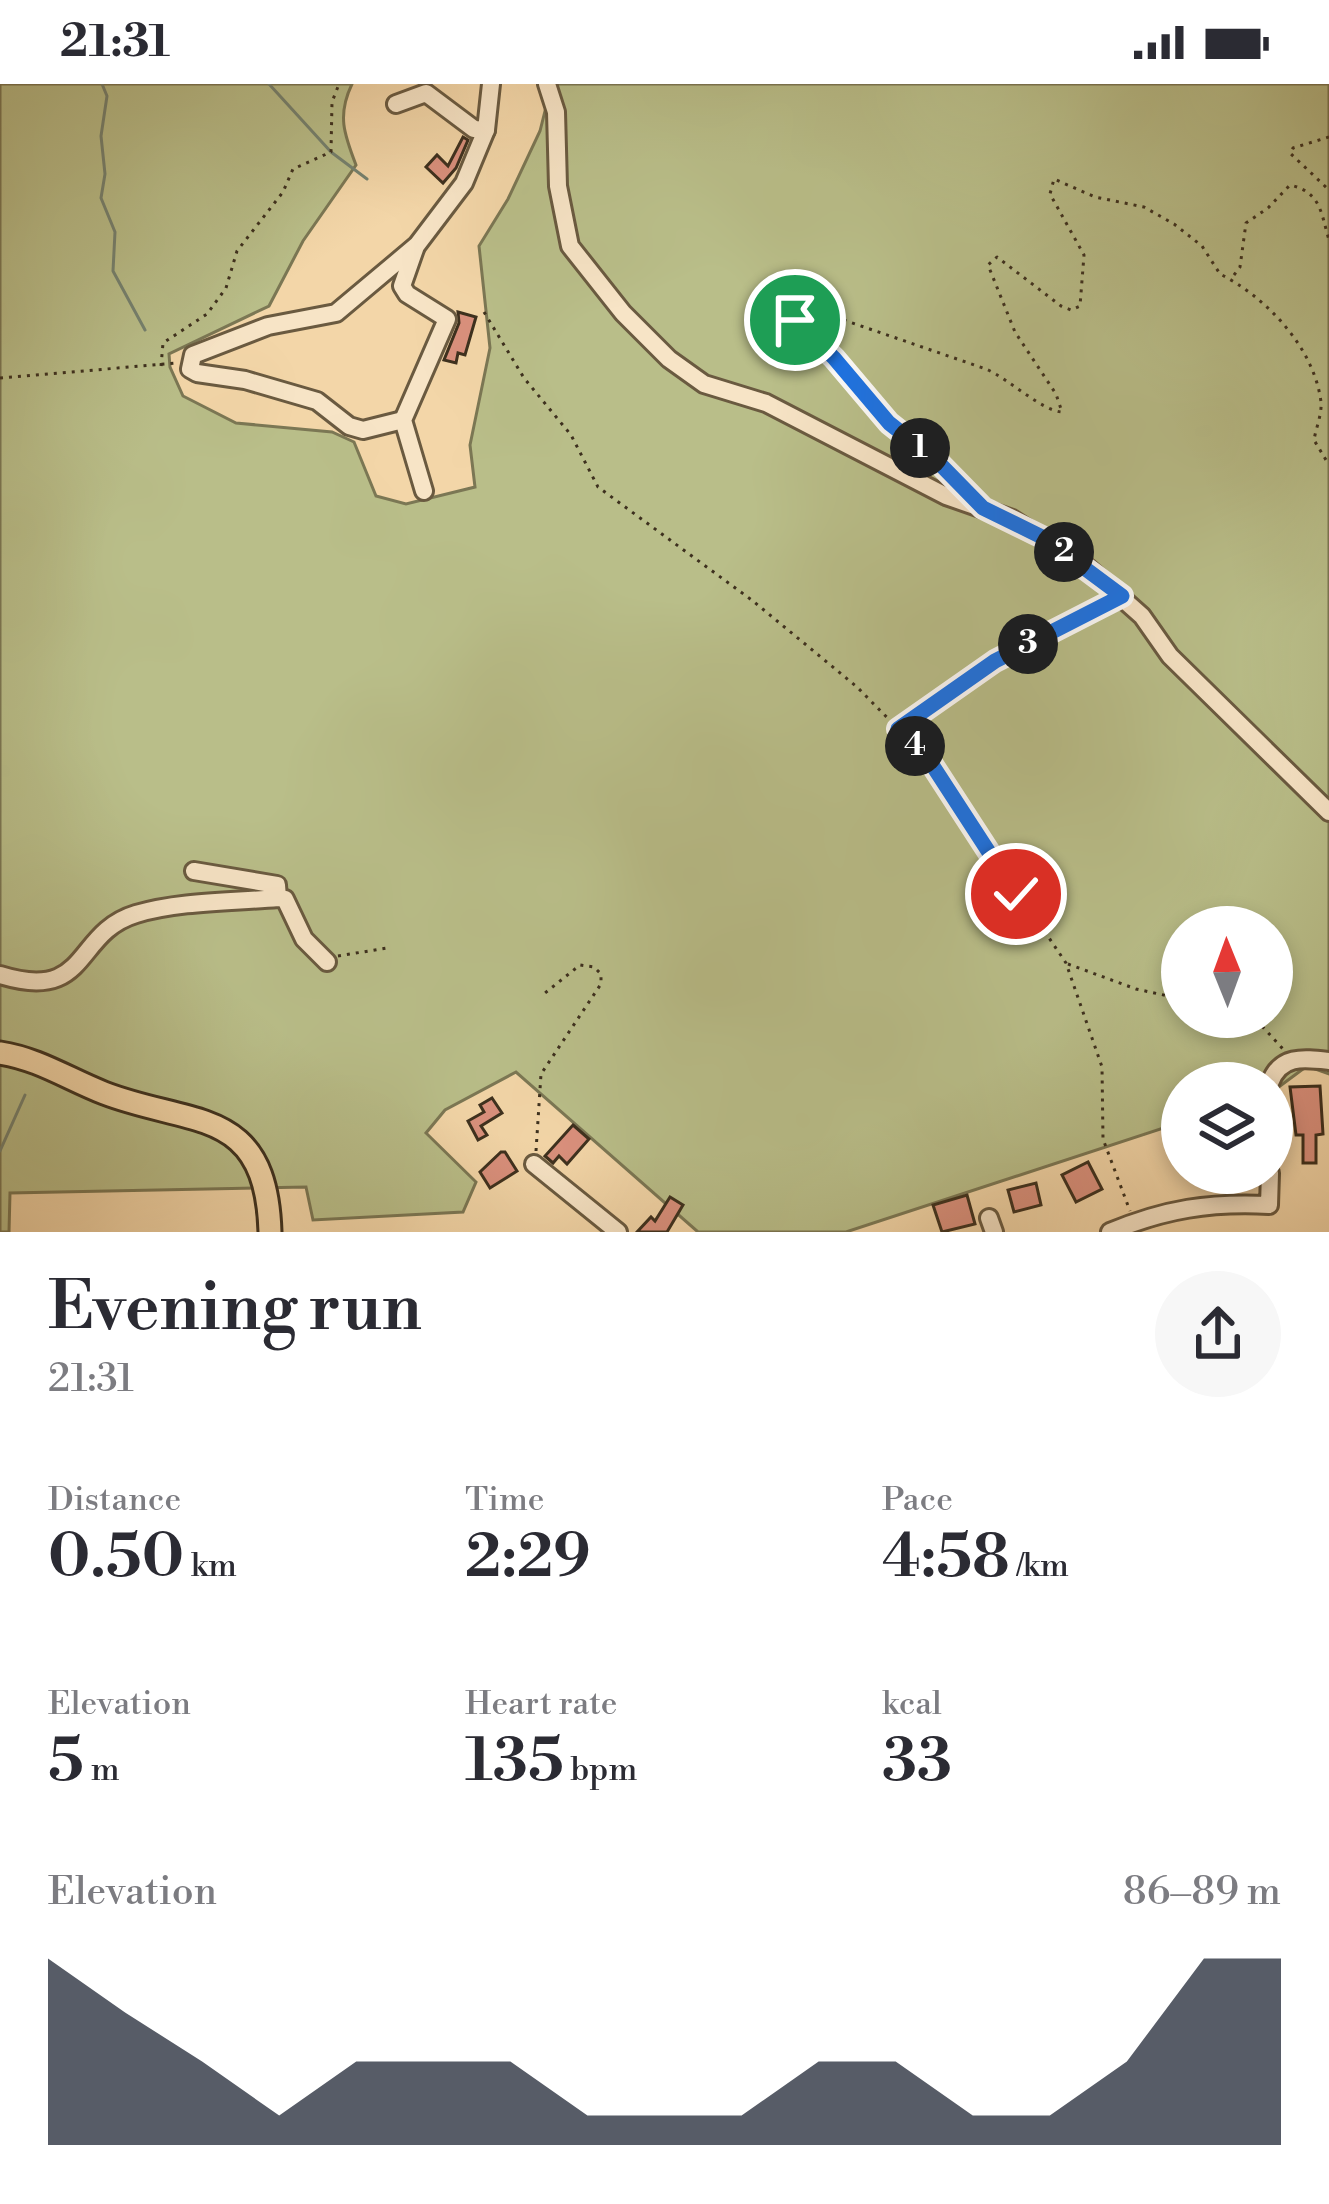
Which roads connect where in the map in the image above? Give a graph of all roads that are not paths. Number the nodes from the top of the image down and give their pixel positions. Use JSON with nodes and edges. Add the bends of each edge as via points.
{"nodes":[{"id":1,"x":491,"y":84,"type":"edge"},
{"id":2,"x":547,"y":84,"type":"edge"},
{"id":3,"x":396,"y":104,"type":"dead end"},
{"id":4,"x":486,"y":130,"type":"junction"},
{"id":5,"x":417,"y":245,"type":"junction"},
{"id":6,"x":404,"y":420,"type":"junction"},
{"id":7,"x":424,"y":491,"type":"dead end"},
{"id":8,"x":1329,"y":812,"type":"edge"},
{"id":9,"x":194,"y":871,"type":"dead end"},
{"id":10,"x":278,"y":898,"type":"junction"},
{"id":11,"x":322,"y":958,"type":"road end"},
{"id":12,"x":0,"y":975,"type":"edge"},
{"id":13,"x":0,"y":1053,"type":"edge"},
{"id":14,"x":1329,"y":1061,"type":"edge"},
{"id":15,"x":1285,"y":1062,"type":"edge"},
{"id":16,"x":534,"y":1164,"type":"road end"},
{"id":17,"x":1269,"y":1194,"type":"edge"},
{"id":18,"x":270,"y":1232,"type":"edge"},
{"id":19,"x":617,"y":1232,"type":"edge"},
{"id":20,"x":1110,"y":1232,"type":"edge"}],
"edges":[{"from":1,"to":4,"type":"street"},
{"from":2,"to":8,"type":"street","via":[[570,246],[669,359],[704,384],[766,404],[1044,538],[1122,596],[1170,656]]},
{"from":3,"to":4,"type":"street","via":[[426,93]]},
{"from":4,"to":5,"type":"street","via":[[464,183]]},
{"from":5,"to":6,"type":"street","via":[[402,286],[447,319]]},
{"from":5,"to":6,"type":"street","via":[[336,313],[268,326],[190,360],[196,373],[317,401],[363,430]]},
{"from":6,"to":7,"type":"street"},
{"from":9,"to":10,"type":"street","via":[[277,884]]},
{"from":10,"to":11,"type":"street"},
{"from":10,"to":12,"type":"street","via":[[130,916],[53,981],[33,985]]},
{"from":13,"to":18,"type":"main road","via":[[219,1126],[254,1161]]},
{"from":14,"to":15,"type":"street"},
{"from":16,"to":19,"type":"street"},
{"from":17,"to":20,"type":"street","via":[[1269,1205],[1221,1202]]}]}
